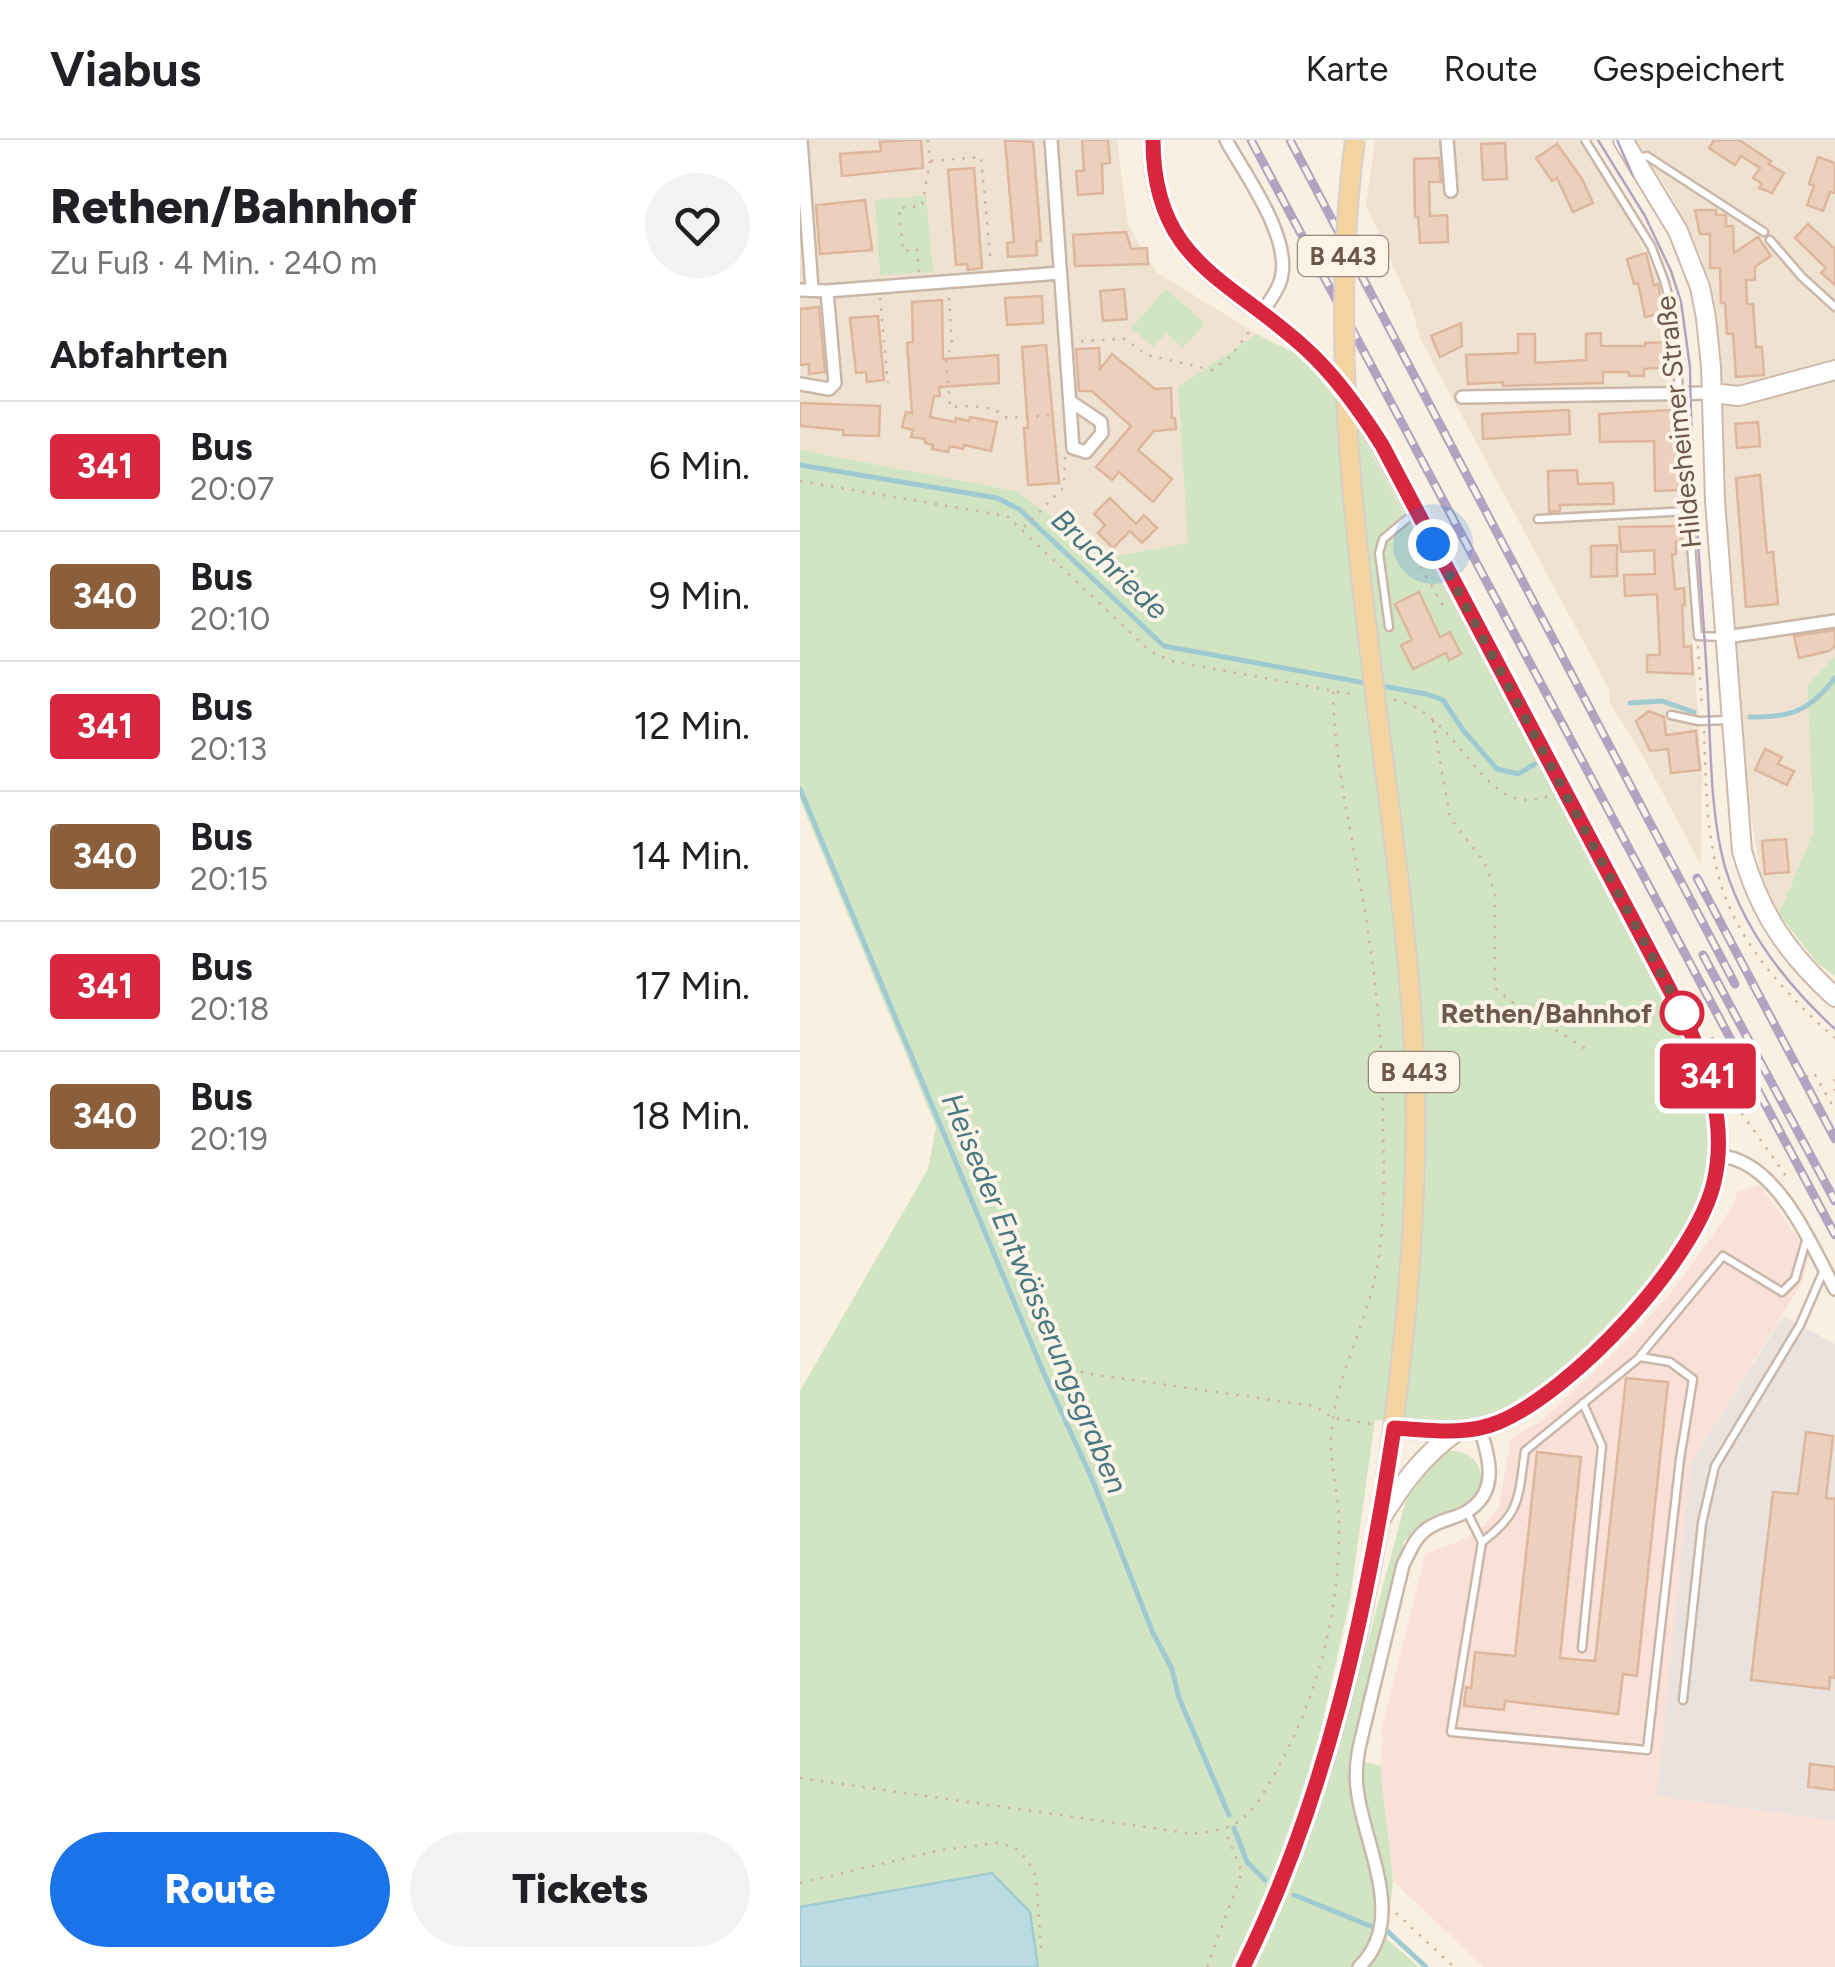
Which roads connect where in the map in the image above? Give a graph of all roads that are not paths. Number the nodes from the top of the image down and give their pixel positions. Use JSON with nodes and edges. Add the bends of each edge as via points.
{"nodes":[{"id":1,"x":801,"y":140,"type":"edge"},
{"id":2,"x":1051,"y":140,"type":"edge"},
{"id":3,"x":1153,"y":140,"type":"edge"},
{"id":4,"x":1226,"y":140,"type":"edge"},
{"id":5,"x":1355,"y":140,"type":"edge"},
{"id":6,"x":1447,"y":140,"type":"edge"},
{"id":7,"x":1585,"y":140,"type":"edge"},
{"id":8,"x":1615,"y":140,"type":"edge"},
{"id":9,"x":1629,"y":151,"type":"edge"},
{"id":10,"x":1451,"y":192,"type":"dead end"},
{"id":11,"x":1764,"y":232,"type":"dead end"},
{"id":12,"x":1770,"y":240,"type":"dead end"},
{"id":13,"x":1060,"y":273,"type":"junction"},
{"id":14,"x":806,"y":290,"type":"edge"},
{"id":15,"x":827,"y":291,"type":"junction"},
{"id":16,"x":1835,"y":308,"type":"edge"},
{"id":17,"x":1262,"y":314,"type":"junction"},
{"id":18,"x":1835,"y":370,"type":"edge"},
{"id":19,"x":800,"y":384,"type":"edge"},
{"id":20,"x":1712,"y":393,"type":"junction"},
{"id":21,"x":1680,"y":394,"type":"junction"},
{"id":22,"x":1462,"y":398,"type":"dead end"},
{"id":23,"x":1071,"y":408,"type":"junction"},
{"id":24,"x":1688,"y":510,"type":"junction"},
{"id":25,"x":1416,"y":512,"type":"junction"},
{"id":26,"x":1538,"y":519,"type":"dead end"},
{"id":27,"x":1835,"y":621,"type":"edge"},
{"id":28,"x":1389,"y":627,"type":"dead end"},
{"id":29,"x":1726,"y":637,"type":"junction"},
{"id":30,"x":1671,"y":715,"type":"dead end"},
{"id":31,"x":1731,"y":720,"type":"junction"},
{"id":32,"x":1835,"y":997,"type":"edge"},
{"id":33,"x":1718,"y":1156,"type":"junction"},
{"id":34,"x":1807,"y":1237,"type":"junction"},
{"id":35,"x":1824,"y":1269,"type":"junction"},
{"id":36,"x":1835,"y":1289,"type":"edge"},
{"id":37,"x":1640,"y":1357,"type":"junction"},
{"id":38,"x":1582,"y":1403,"type":"junction"},
{"id":39,"x":1394,"y":1428,"type":"junction"},
{"id":40,"x":1480,"y":1429,"type":"junction"},
{"id":41,"x":1457,"y":1432,"type":"junction"},
{"id":42,"x":1467,"y":1511,"type":"junction"},
{"id":43,"x":1380,"y":1520,"type":"junction"},
{"id":44,"x":1482,"y":1542,"type":"junction"},
{"id":45,"x":1582,"y":1648,"type":"dead end"},
{"id":46,"x":1683,"y":1700,"type":"dead end"},
{"id":47,"x":1243,"y":1967,"type":"edge"},
{"id":48,"x":1359,"y":1967,"type":"edge"}],
"edges":[{"from":1,"to":14,"type":"street"},
{"from":2,"to":13,"type":"street"},
{"from":3,"to":17,"type":"street","via":[[1157,189],[1174,232],[1210,276]]},
{"from":4,"to":17,"type":"street","via":[[1284,259]]},
{"from":5,"to":39,"type":"main road","number":"B 443","bridge":true,"via":[[1343,263],[1343,372],[1406,949],[1414,1108],[1408,1291]]},
{"from":6,"to":10,"type":"street"},
{"from":7,"to":21,"type":"lane","name":"Hildesheimer Straße","via":[[1636,220],[1664,280]]},
{"from":8,"to":9,"type":"street","name":"Hildesheimer Straße"},
{"from":9,"to":11,"type":"lane"},
{"from":9,"to":20,"type":"street","name":"Hildesheimer Straße","via":[[1691,261],[1706,318]]},
{"from":12,"to":16,"type":"lane"},
{"from":13,"to":15,"type":"street"},
{"from":13,"to":23,"type":"street"},
{"from":14,"to":15,"type":"street"},
{"from":15,"to":19,"type":"street","via":[[835,383],[829,389]]},
{"from":17,"to":25,"type":"street","via":[[1304,346],[1362,413]]},
{"from":18,"to":20,"type":"street","via":[[1739,396]]},
{"from":20,"to":21,"type":"street"},
{"from":20,"to":29,"type":"street","name":"Hildesheimer Straße"},
{"from":21,"to":22,"type":"street"},
{"from":21,"to":24,"type":"lane","name":"Hildesheimer Straße"},
{"from":23,"to":23,"type":"street","via":[[1101,422],[1102,433],[1086,452],[1073,448]]},
{"from":24,"to":26,"type":"lane"},
{"from":24,"to":29,"type":"lane","name":"Hildesheimer Straße","via":[[1698,636]]},
{"from":25,"to":28,"type":"lane","via":[[1383,539],[1378,552]]},
{"from":25,"to":33,"type":"street","via":[[1682,1013],[1714,1102]]},
{"from":27,"to":29,"type":"street"},
{"from":29,"to":31,"type":"street","name":"Hildesheimer Straße"},
{"from":30,"to":31,"type":"lane"},
{"from":31,"to":32,"type":"street","name":"Hildesheimer Straße","via":[[1750,878],[1779,936]]},
{"from":33,"to":34,"type":"street","via":[[1766,1177]]},
{"from":33,"to":40,"type":"street","via":[[1696,1230],[1654,1290],[1561,1381]]},
{"from":34,"to":35,"type":"street"},
{"from":34,"to":37,"type":"lane","via":[[1795,1280],[1782,1292],[1723,1256]]},
{"from":35,"to":36,"type":"street"},
{"from":35,"to":46,"type":"lane","via":[[1800,1325],[1715,1466],[1702,1523]]},
{"from":37,"to":38,"type":"lane"},
{"from":37,"to":44,"type":"lane","via":[[1670,1362],[1693,1379],[1647,1750],[1451,1732]]},
{"from":38,"to":44,"type":"lane","via":[[1525,1451],[1518,1502],[1506,1524]]},
{"from":38,"to":45,"type":"lane","via":[[1602,1446]]},
{"from":39,"to":41,"type":"street"},
{"from":39,"to":43,"type":"main road","number":"B 443"},
{"from":40,"to":41,"type":"street"},
{"from":40,"to":42,"type":"street","via":[[1489,1484]]},
{"from":41,"to":43,"type":"street","via":[[1407,1476]]},
{"from":42,"to":44,"type":"lane"},
{"from":42,"to":48,"type":"street","via":[[1428,1528],[1403,1564],[1359,1748],[1358,1798],[1382,1906],[1378,1938]]},
{"from":43,"to":47,"type":"main road","number":"B 443","via":[[1325,1760]]}]}
